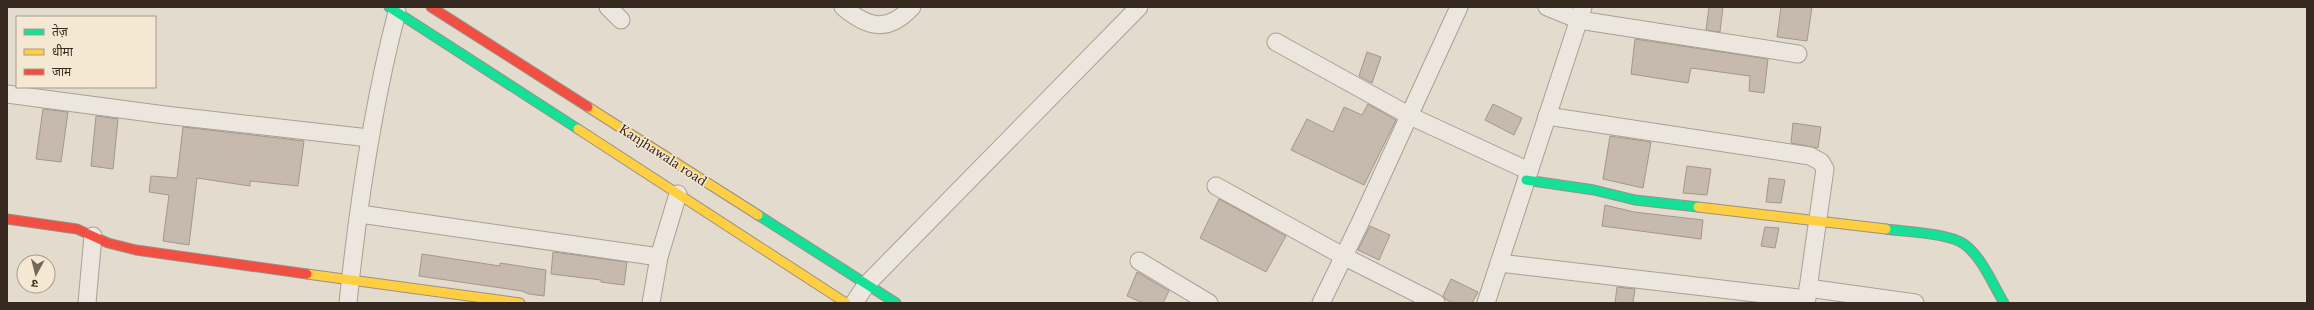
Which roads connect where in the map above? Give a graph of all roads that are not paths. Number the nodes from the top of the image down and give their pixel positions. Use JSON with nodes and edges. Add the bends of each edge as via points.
{"nodes":[{"id":1,"x":431,"y":7,"type":"edge"},
{"id":2,"x":608,"y":7,"type":"edge"},
{"id":3,"x":843,"y":7,"type":"edge"},
{"id":4,"x":912,"y":7,"type":"edge"},
{"id":5,"x":1139,"y":7,"type":"edge"},
{"id":6,"x":1460,"y":7,"type":"edge"},
{"id":7,"x":1547,"y":7,"type":"edge"},
{"id":8,"x":393,"y":10,"type":"edge"},
{"id":9,"x":1581,"y":13,"type":"edge"},
{"id":10,"x":622,"y":20,"type":"dead end"},
{"id":11,"x":1276,"y":42,"type":"dead end"},
{"id":12,"x":1798,"y":54,"type":"dead end"},
{"id":13,"x":7,"y":94,"type":"edge"},
{"id":14,"x":1410,"y":116,"type":"junction"},
{"id":15,"x":1547,"y":116,"type":"junction"},
{"id":16,"x":369,"y":138,"type":"junction"},
{"id":17,"x":1527,"y":176,"type":"junction"},
{"id":18,"x":1216,"y":186,"type":"dead end"},
{"id":19,"x":678,"y":194,"type":"junction"},
{"id":20,"x":360,"y":214,"type":"junction"},
{"id":21,"x":7,"y":219,"type":"edge"},
{"id":22,"x":1818,"y":220,"type":"junction"},
{"id":23,"x":94,"y":236,"type":"junction"},
{"id":24,"x":1343,"y":256,"type":"junction"},
{"id":25,"x":659,"y":258,"type":"junction"},
{"id":26,"x":1139,"y":261,"type":"dead end"},
{"id":27,"x":1499,"y":263,"type":"junction"},
{"id":28,"x":350,"y":280,"type":"junction"},
{"id":29,"x":866,"y":285,"type":"junction"},
{"id":30,"x":1807,"y":297,"type":"edge"},
{"id":31,"x":87,"y":303,"type":"edge"},
{"id":32,"x":348,"y":303,"type":"edge"},
{"id":33,"x":520,"y":303,"type":"edge"},
{"id":34,"x":651,"y":303,"type":"edge"},
{"id":35,"x":846,"y":303,"type":"edge"},
{"id":36,"x":854,"y":303,"type":"edge"},
{"id":37,"x":896,"y":303,"type":"edge"},
{"id":38,"x":1209,"y":303,"type":"edge"},
{"id":39,"x":1321,"y":303,"type":"edge"},
{"id":40,"x":1436,"y":303,"type":"edge"},
{"id":41,"x":1486,"y":303,"type":"edge"},
{"id":42,"x":1915,"y":303,"type":"edge"},
{"id":43,"x":2004,"y":303,"type":"edge"}],
"edges":[{"from":1,"to":29,"type":"main road","name":"Kanjhawala road"},
{"from":2,"to":10,"type":"street"},
{"from":3,"to":4,"type":"street","via":[[857,19],[883,25],[894,22]]},
{"from":5,"to":29,"type":"street"},
{"from":6,"to":14,"type":"street"},
{"from":7,"to":9,"type":"street"},
{"from":8,"to":16,"type":"street"},
{"from":8,"to":19,"type":"main road","name":"Kanjhawala road"},
{"from":9,"to":12,"type":"street"},
{"from":9,"to":15,"type":"street"},
{"from":11,"to":14,"type":"street"},
{"from":13,"to":16,"type":"street"},
{"from":14,"to":17,"type":"street"},
{"from":14,"to":24,"type":"street"},
{"from":15,"to":17,"type":"street"},
{"from":15,"to":22,"type":"street","via":[[1810,156],[1821,162],[1825,169]]},
{"from":16,"to":20,"type":"street"},
{"from":17,"to":22,"type":"main road","via":[[1636,200]]},
{"from":17,"to":27,"type":"street"},
{"from":18,"to":24,"type":"street"},
{"from":19,"to":25,"type":"street"},
{"from":19,"to":35,"type":"main road","name":"Kanjhawala road"},
{"from":20,"to":25,"type":"street"},
{"from":20,"to":28,"type":"street"},
{"from":21,"to":23,"type":"main road","via":[[77,229]]},
{"from":22,"to":30,"type":"street"},
{"from":22,"to":43,"type":"main road","via":[[1948,238],[1964,244],[1975,255]]},
{"from":23,"to":28,"type":"main road","via":[[108,243],[136,250]]},
{"from":23,"to":31,"type":"street"},
{"from":24,"to":39,"type":"street"},
{"from":24,"to":40,"type":"street"},
{"from":25,"to":34,"type":"street"},
{"from":26,"to":38,"type":"street"},
{"from":27,"to":30,"type":"street"},
{"from":27,"to":41,"type":"street"},
{"from":28,"to":32,"type":"street"},
{"from":28,"to":33,"type":"main road"},
{"from":29,"to":36,"type":"street"},
{"from":29,"to":37,"type":"main road","name":"Kanjhawala road"},
{"from":30,"to":42,"type":"street"}]}
